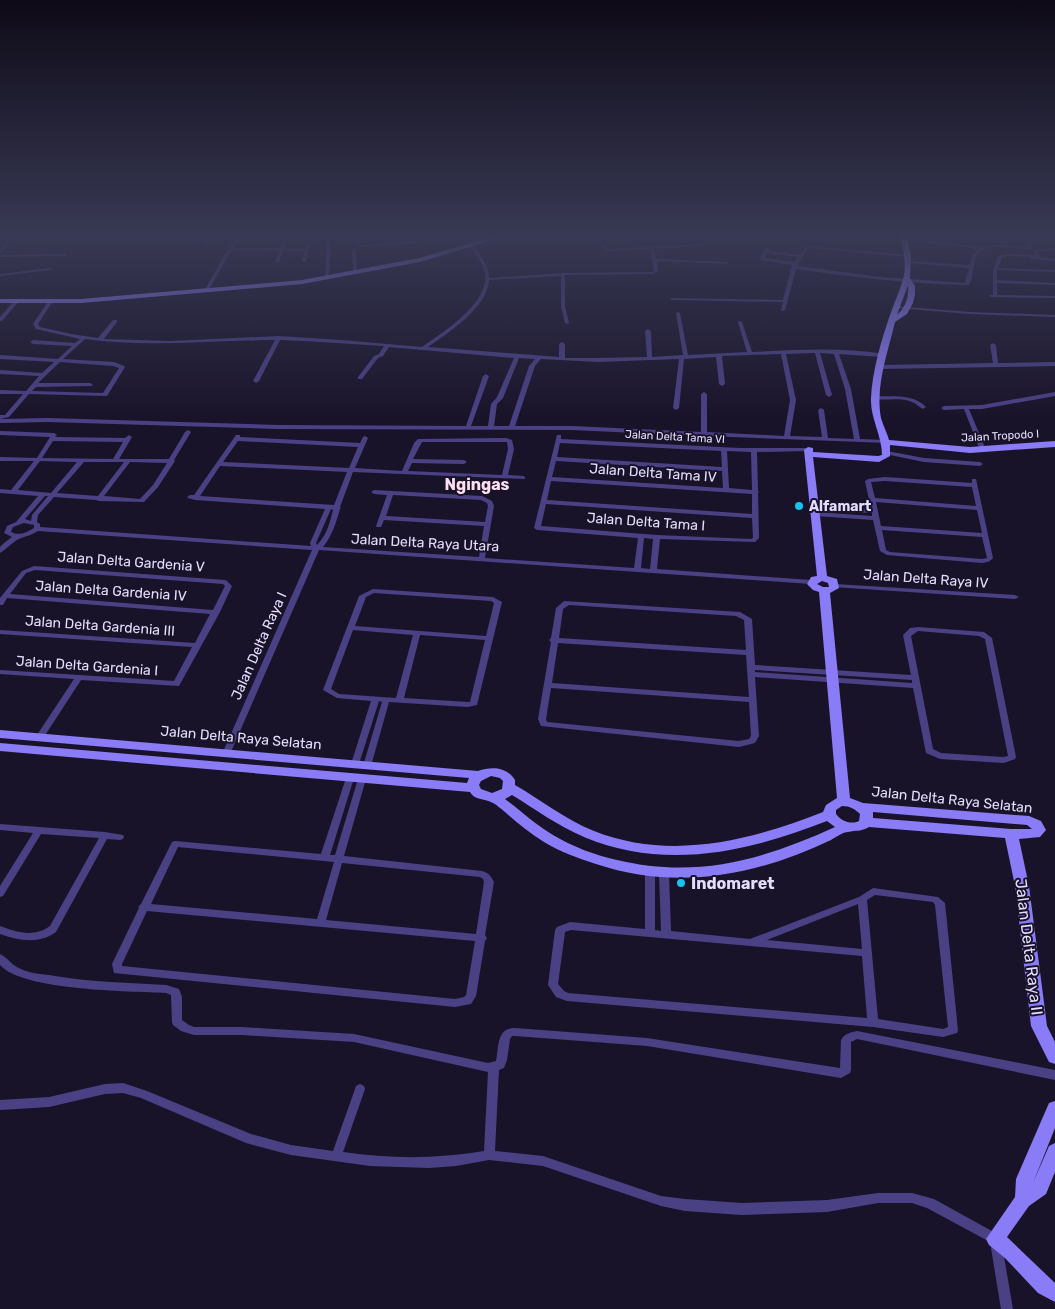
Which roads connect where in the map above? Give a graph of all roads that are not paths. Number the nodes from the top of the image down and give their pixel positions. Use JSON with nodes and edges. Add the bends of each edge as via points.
{"nodes":[{"id":1,"x":112,"y":298,"type":"edge"},
{"id":2,"x":480,"y":298,"type":"edge"},
{"id":3,"x":563,"y":298,"type":"edge"},
{"id":4,"x":785,"y":298,"type":"edge"},
{"id":5,"x":901,"y":298,"type":"edge"},
{"id":6,"x":909,"y":298,"type":"edge"},
{"id":7,"x":672,"y":299,"type":"dead end"},
{"id":8,"x":18,"y":300,"type":"junction"},
{"id":9,"x":0,"y":301,"type":"edge"},
{"id":10,"x":51,"y":301,"type":"junction"},
{"id":11,"x":784,"y":301,"type":"junction"},
{"id":12,"x":898,"y":305,"type":"junction"},
{"id":13,"x":907,"y":306,"type":"junction"},
{"id":14,"x":783,"y":310,"type":"dead end"},
{"id":15,"x":678,"y":313,"type":"dead end"},
{"id":16,"x":1055,"y":314,"type":"edge"},
{"id":17,"x":0,"y":320,"type":"edge"},
{"id":18,"x":893,"y":320,"type":"junction"},
{"id":19,"x":115,"y":321,"type":"dead end"},
{"id":20,"x":567,"y":322,"type":"dead end"},
{"id":21,"x":740,"y":322,"type":"dead end"},
{"id":22,"x":648,"y":331,"type":"dead end"},
{"id":23,"x":86,"y":338,"type":"junction"},
{"id":24,"x":279,"y":338,"type":"junction"},
{"id":25,"x":99,"y":340,"type":"junction"},
{"id":26,"x":33,"y":342,"type":"dead end"},
{"id":27,"x":562,"y":344,"type":"dead end"},
{"id":28,"x":77,"y":345,"type":"junction"},
{"id":29,"x":388,"y":345,"type":"junction"},
{"id":30,"x":993,"y":345,"type":"dead end"},
{"id":31,"x":424,"y":348,"type":"junction"},
{"id":32,"x":817,"y":352,"type":"junction"},
{"id":33,"x":836,"y":352,"type":"junction"},
{"id":34,"x":783,"y":353,"type":"junction"},
{"id":35,"x":750,"y":354,"type":"junction"},
{"id":36,"x":882,"y":355,"type":"junction"},
{"id":37,"x":517,"y":356,"type":"junction"},
{"id":38,"x":720,"y":356,"type":"junction"},
{"id":39,"x":0,"y":357,"type":"edge"},
{"id":40,"x":540,"y":358,"type":"junction"},
{"id":41,"x":684,"y":358,"type":"junction"},
{"id":42,"x":562,"y":359,"type":"junction"},
{"id":43,"x":650,"y":359,"type":"junction"},
{"id":44,"x":62,"y":360,"type":"junction"},
{"id":45,"x":1055,"y":364,"type":"edge"},
{"id":46,"x":996,"y":365,"type":"junction"},
{"id":47,"x":880,"y":367,"type":"junction"},
{"id":48,"x":0,"y":372,"type":"edge"},
{"id":49,"x":44,"y":375,"type":"junction"},
{"id":50,"x":486,"y":376,"type":"dead end"},
{"id":51,"x":360,"y":378,"type":"dead end"},
{"id":52,"x":256,"y":381,"type":"dead end"},
{"id":53,"x":722,"y":384,"type":"dead end"},
{"id":54,"x":34,"y":385,"type":"junction"},
{"id":55,"x":90,"y":385,"type":"dead end"},
{"id":56,"x":0,"y":392,"type":"edge"},
{"id":57,"x":27,"y":393,"type":"junction"},
{"id":58,"x":704,"y":394,"type":"dead end"},
{"id":59,"x":1055,"y":394,"type":"edge"},
{"id":60,"x":829,"y":395,"type":"dead end"},
{"id":61,"x":874,"y":398,"type":"junction"},
{"id":62,"x":923,"y":407,"type":"dead end"},
{"id":63,"x":676,"y":408,"type":"dead end"},
{"id":64,"x":944,"y":408,"type":"dead end"},
{"id":65,"x":966,"y":408,"type":"junction"},
{"id":66,"x":821,"y":410,"type":"dead end"},
{"id":67,"x":0,"y":417,"type":"edge"},
{"id":68,"x":0,"y":421,"type":"edge"},
{"id":69,"x":468,"y":427,"type":"junction"},
{"id":70,"x":490,"y":427,"type":"junction"},
{"id":71,"x":512,"y":427,"type":"junction"},
{"id":72,"x":188,"y":432,"type":"dead end"},
{"id":73,"x":0,"y":433,"type":"edge"},
{"id":74,"x":704,"y":435,"type":"junction"},
{"id":75,"x":787,"y":436,"type":"junction"},
{"id":76,"x":824,"y":438,"type":"junction"},
{"id":77,"x":52,"y":439,"type":"junction"},
{"id":78,"x":857,"y":440,"type":"junction"},
{"id":79,"x":886,"y":442,"type":"junction"},
{"id":80,"x":1055,"y":444,"type":"edge"},
{"id":81,"x":724,"y":449,"type":"junction"},
{"id":82,"x":754,"y":450,"type":"junction"},
{"id":83,"x":983,"y":450,"type":"junction"},
{"id":84,"x":808,"y":452,"type":"junction"},
{"id":85,"x":887,"y":453,"type":"junction"},
{"id":86,"x":0,"y":454,"type":"edge"},
{"id":87,"x":40,"y":457,"type":"junction"},
{"id":88,"x":0,"y":459,"type":"edge"},
{"id":89,"x":553,"y":459,"type":"junction"},
{"id":90,"x":82,"y":460,"type":"junction"},
{"id":91,"x":115,"y":461,"type":"junction"},
{"id":92,"x":128,"y":461,"type":"junction"},
{"id":93,"x":172,"y":461,"type":"junction"},
{"id":94,"x":410,"y":461,"type":"junction"},
{"id":95,"x":218,"y":464,"type":"junction"},
{"id":96,"x":980,"y":464,"type":"dead end"},
{"id":97,"x":725,"y":469,"type":"junction"},
{"id":98,"x":352,"y":470,"type":"junction"},
{"id":99,"x":405,"y":471,"type":"junction"},
{"id":100,"x":461,"y":474,"type":"junction"},
{"id":101,"x":505,"y":477,"type":"junction"},
{"id":102,"x":523,"y":478,"type":"dead end"},
{"id":103,"x":549,"y":479,"type":"junction"},
{"id":104,"x":726,"y":490,"type":"junction"},
{"id":105,"x":0,"y":491,"type":"edge"},
{"id":106,"x":12,"y":492,"type":"junction"},
{"id":107,"x":374,"y":492,"type":"dead end"},
{"id":108,"x":756,"y":492,"type":"junction"},
{"id":109,"x":391,"y":493,"type":"junction"},
{"id":110,"x":42,"y":494,"type":"junction"},
{"id":111,"x":51,"y":495,"type":"junction"},
{"id":112,"x":99,"y":499,"type":"junction"},
{"id":113,"x":872,"y":500,"type":"junction"},
{"id":114,"x":544,"y":502,"type":"junction"},
{"id":115,"x":338,"y":505,"type":"junction"},
{"id":116,"x":330,"y":507,"type":"junction"},
{"id":117,"x":980,"y":508,"type":"junction"},
{"id":118,"x":815,"y":511,"type":"junction"},
{"id":119,"x":875,"y":514,"type":"junction"},
{"id":120,"x":756,"y":516,"type":"junction"},
{"id":121,"x":383,"y":518,"type":"junction"},
{"id":122,"x":19,"y":522,"type":"junction"},
{"id":123,"x":34,"y":522,"type":"junction"},
{"id":124,"x":487,"y":524,"type":"junction"},
{"id":125,"x":379,"y":526,"type":"dead end"},
{"id":126,"x":878,"y":528,"type":"junction"},
{"id":127,"x":37,"y":529,"type":"junction"},
{"id":128,"x":9,"y":535,"type":"junction"},
{"id":129,"x":986,"y":535,"type":"junction"},
{"id":130,"x":19,"y":536,"type":"junction"},
{"id":131,"x":641,"y":536,"type":"junction"},
{"id":132,"x":657,"y":537,"type":"junction"},
{"id":133,"x":6,"y":544,"type":"junction"},
{"id":134,"x":316,"y":549,"type":"junction"},
{"id":135,"x":0,"y":551,"type":"edge"},
{"id":136,"x":482,"y":558,"type":"junction"},
{"id":137,"x":637,"y":570,"type":"junction"},
{"id":138,"x":653,"y":570,"type":"junction"},
{"id":139,"x":822,"y":578,"type":"junction"},
{"id":140,"x":811,"y":582,"type":"junction"},
{"id":141,"x":829,"y":588,"type":"junction"},
{"id":142,"x":5,"y":596,"type":"junction"},
{"id":143,"x":1015,"y":598,"type":"dead end"},
{"id":144,"x":0,"y":602,"type":"edge"},
{"id":145,"x":216,"y":612,"type":"junction"},
{"id":146,"x":351,"y":628,"type":"junction"},
{"id":147,"x":0,"y":632,"type":"edge"},
{"id":148,"x":417,"y":633,"type":"junction"},
{"id":149,"x":489,"y":638,"type":"junction"},
{"id":150,"x":553,"y":640,"type":"junction"},
{"id":151,"x":198,"y":645,"type":"junction"},
{"id":152,"x":750,"y":653,"type":"junction"},
{"id":153,"x":751,"y":670,"type":"junction"},
{"id":154,"x":0,"y":672,"type":"edge"},
{"id":155,"x":832,"y":676,"type":"junction"},
{"id":156,"x":78,"y":678,"type":"junction"},
{"id":157,"x":915,"y":682,"type":"junction"},
{"id":158,"x":547,"y":685,"type":"junction"},
{"id":159,"x":376,"y":699,"type":"junction"},
{"id":160,"x":386,"y":700,"type":"junction"},
{"id":161,"x":752,"y":700,"type":"junction"},
{"id":162,"x":398,"y":701,"type":"junction"},
{"id":163,"x":0,"y":734,"type":"edge"},
{"id":164,"x":39,"y":738,"type":"junction"},
{"id":165,"x":0,"y":747,"type":"edge"},
{"id":166,"x":226,"y":754,"type":"junction"},
{"id":167,"x":361,"y":765,"type":"junction"},
{"id":168,"x":479,"y":775,"type":"junction"},
{"id":169,"x":356,"y":778,"type":"junction"},
{"id":170,"x":474,"y":788,"type":"junction"},
{"id":171,"x":510,"y":788,"type":"junction"},
{"id":172,"x":494,"y":797,"type":"junction"},
{"id":173,"x":844,"y":802,"type":"junction"},
{"id":174,"x":861,"y":807,"type":"junction"},
{"id":175,"x":829,"y":815,"type":"junction"},
{"id":176,"x":866,"y":822,"type":"junction"},
{"id":177,"x":0,"y":827,"type":"edge"},
{"id":178,"x":846,"y":827,"type":"junction"},
{"id":179,"x":39,"y":830,"type":"junction"},
{"id":180,"x":1010,"y":834,"type":"junction"},
{"id":181,"x":105,"y":836,"type":"junction"},
{"id":182,"x":120,"y":837,"type":"dead end"},
{"id":183,"x":326,"y":857,"type":"junction"},
{"id":184,"x":340,"y":859,"type":"junction"},
{"id":185,"x":650,"y":873,"type":"junction"},
{"id":186,"x":664,"y":874,"type":"junction"},
{"id":187,"x":0,"y":894,"type":"edge"},
{"id":188,"x":862,"y":899,"type":"junction"},
{"id":189,"x":143,"y":907,"type":"junction"},
{"id":190,"x":320,"y":924,"type":"junction"},
{"id":191,"x":0,"y":930,"type":"edge"},
{"id":192,"x":650,"y":933,"type":"junction"},
{"id":193,"x":666,"y":934,"type":"junction"},
{"id":194,"x":482,"y":938,"type":"junction"},
{"id":195,"x":752,"y":942,"type":"junction"},
{"id":196,"x":866,"y":953,"type":"junction"},
{"id":197,"x":0,"y":958,"type":"edge"},
{"id":198,"x":873,"y":1023,"type":"junction"},
{"id":199,"x":1055,"y":1056,"type":"edge"},
{"id":200,"x":494,"y":1068,"type":"junction"},
{"id":201,"x":1055,"y":1075,"type":"edge"},
{"id":202,"x":360,"y":1089,"type":"dead end"},
{"id":203,"x":0,"y":1105,"type":"edge"},
{"id":204,"x":1055,"y":1108,"type":"edge"},
{"id":205,"x":1055,"y":1151,"type":"edge"},
{"id":206,"x":489,"y":1155,"type":"junction"},
{"id":207,"x":336,"y":1157,"type":"junction"},
{"id":208,"x":1023,"y":1200,"type":"junction"},
{"id":209,"x":995,"y":1239,"type":"junction"},
{"id":210,"x":1055,"y":1293,"type":"edge"},
{"id":211,"x":1008,"y":1309,"type":"edge"}],
"edges":[{"from":1,"to":10,"type":"street"},
{"from":2,"to":31,"type":"street","via":[[477,304]]},
{"from":3,"to":20,"type":"street"},
{"from":4,"to":11,"type":"street"},
{"from":5,"to":12,"type":"street"},
{"from":6,"to":13,"type":"street"},
{"from":7,"to":11,"type":"street"},
{"from":8,"to":9,"type":"street"},
{"from":8,"to":10,"type":"street"},
{"from":8,"to":17,"type":"street"},
{"from":10,"to":23,"type":"street","via":[[36,326]]},
{"from":11,"to":14,"type":"street"},
{"from":12,"to":13,"type":"street"},
{"from":12,"to":18,"type":"street"},
{"from":13,"to":16,"type":"street","via":[[970,313]]},
{"from":13,"to":18,"type":"street","via":[[901,317]]},
{"from":15,"to":41,"type":"street"},
{"from":18,"to":36,"type":"street"},
{"from":19,"to":25,"type":"street"},
{"from":21,"to":35,"type":"street"},
{"from":22,"to":43,"type":"street"},
{"from":23,"to":25,"type":"street"},
{"from":23,"to":28,"type":"street"},
{"from":24,"to":25,"type":"street","via":[[133,343]]},
{"from":24,"to":29,"type":"street"},
{"from":24,"to":52,"type":"street"},
{"from":26,"to":28,"type":"street"},
{"from":27,"to":42,"type":"street"},
{"from":28,"to":44,"type":"street"},
{"from":29,"to":31,"type":"street"},
{"from":29,"to":51,"type":"street"},
{"from":30,"to":46,"type":"street"},
{"from":31,"to":37,"type":"street"},
{"from":32,"to":33,"type":"street"},
{"from":32,"to":34,"type":"street"},
{"from":32,"to":60,"type":"street"},
{"from":33,"to":36,"type":"street"},
{"from":33,"to":78,"type":"street","via":[[848,390]]},
{"from":34,"to":35,"type":"street"},
{"from":34,"to":75,"type":"street","via":[[793,400]]},
{"from":35,"to":38,"type":"street"},
{"from":36,"to":47,"type":"street"},
{"from":37,"to":40,"type":"street"},
{"from":37,"to":70,"type":"street","via":[[500,398],[494,404]]},
{"from":38,"to":41,"type":"street"},
{"from":38,"to":53,"type":"street"},
{"from":39,"to":44,"type":"street"},
{"from":40,"to":42,"type":"street"},
{"from":40,"to":71,"type":"street","via":[[532,366]]},
{"from":41,"to":43,"type":"street"},
{"from":41,"to":63,"type":"street"},
{"from":42,"to":43,"type":"street"},
{"from":44,"to":49,"type":"street"},
{"from":44,"to":57,"type":"street","via":[[122,366],[105,395]]},
{"from":45,"to":46,"type":"street"},
{"from":46,"to":47,"type":"street"},
{"from":47,"to":61,"type":"street"},
{"from":48,"to":49,"type":"street"},
{"from":49,"to":54,"type":"street"},
{"from":50,"to":69,"type":"street"},
{"from":54,"to":55,"type":"street"},
{"from":54,"to":57,"type":"street"},
{"from":56,"to":57,"type":"street"},
{"from":57,"to":67,"type":"street","via":[[7,416]]},
{"from":58,"to":74,"type":"street"},
{"from":59,"to":65,"type":"street"},
{"from":61,"to":62,"type":"street","via":[[913,401]]},
{"from":61,"to":79,"type":"street","via":[[877,419]]},
{"from":64,"to":65,"type":"street"},
{"from":65,"to":83,"type":"street"},
{"from":66,"to":76,"type":"street"},
{"from":68,"to":69,"type":"street","via":[[270,427]]},
{"from":69,"to":70,"type":"street"},
{"from":70,"to":71,"type":"street"},
{"from":71,"to":74,"type":"street"},
{"from":72,"to":93,"type":"street"},
{"from":73,"to":77,"type":"street","via":[[50,434],[54,435]]},
{"from":74,"to":75,"type":"street"},
{"from":75,"to":76,"type":"street"},
{"from":76,"to":78,"type":"street"},
{"from":77,"to":87,"type":"street"},
{"from":77,"to":91,"type":"street","via":[[129,438]]},
{"from":78,"to":79,"type":"street"},
{"from":79,"to":83,"type":"street","name":"Jalan Tropodo I"},
{"from":79,"to":85,"type":"street"},
{"from":80,"to":83,"type":"street","name":"Jalan Tropodo I"},
{"from":81,"to":82,"type":"street","name":"Jalan Delta Tama VI"},
{"from":81,"to":89,"type":"street","name":"Jalan Delta Tama VI","via":[[558,438]]},
{"from":81,"to":97,"type":"street"},
{"from":82,"to":84,"type":"street","name":"Jalan Delta Tama VI"},
{"from":82,"to":108,"type":"street"},
{"from":84,"to":85,"type":"street","via":[[881,459]]},
{"from":84,"to":118,"type":"street"},
{"from":85,"to":96,"type":"street","via":[[924,460]]},
{"from":86,"to":87,"type":"street"},
{"from":87,"to":88,"type":"street"},
{"from":87,"to":90,"type":"street"},
{"from":87,"to":106,"type":"street"},
{"from":89,"to":97,"type":"street"},
{"from":89,"to":103,"type":"street"},
{"from":90,"to":91,"type":"street"},
{"from":90,"to":111,"type":"street"},
{"from":91,"to":92,"type":"street"},
{"from":92,"to":93,"type":"street"},
{"from":92,"to":112,"type":"street"},
{"from":93,"to":112,"type":"street","via":[[143,501]]},
{"from":94,"to":99,"type":"street"},
{"from":94,"to":100,"type":"street","via":[[465,458]]},
{"from":94,"to":101,"type":"street","via":[[421,440],[508,440],[511,449]]},
{"from":95,"to":98,"type":"street"},
{"from":95,"to":98,"type":"street","via":[[237,437],[364,441]]},
{"from":95,"to":116,"type":"street","via":[[193,498]]},
{"from":97,"to":104,"type":"street"},
{"from":98,"to":99,"type":"street"},
{"from":98,"to":115,"type":"street"},
{"from":99,"to":100,"type":"street"},
{"from":100,"to":101,"type":"street"},
{"from":101,"to":102,"type":"street"},
{"from":103,"to":104,"type":"street","name":"Jalan Delta Tama IV"},
{"from":103,"to":114,"type":"street"},
{"from":104,"to":108,"type":"street","name":"Jalan Delta Tama IV"},
{"from":105,"to":106,"type":"street"},
{"from":106,"to":110,"type":"street"},
{"from":107,"to":109,"type":"street"},
{"from":108,"to":120,"type":"street"},
{"from":109,"to":121,"type":"street"},
{"from":109,"to":124,"type":"street","via":[[484,499],[491,506]]},
{"from":110,"to":111,"type":"street"},
{"from":110,"to":122,"type":"street"},
{"from":111,"to":112,"type":"street"},
{"from":111,"to":123,"type":"street","via":[[35,515]]},
{"from":113,"to":117,"type":"street"},
{"from":113,"to":117,"type":"street","via":[[868,482],[872,480],[974,483]]},
{"from":113,"to":119,"type":"street"},
{"from":114,"to":120,"type":"street"},
{"from":114,"to":131,"type":"street","name":"Jalan Delta Tama I","via":[[537,528]]},
{"from":115,"to":116,"type":"street"},
{"from":115,"to":134,"type":"street","via":[[324,544]]},
{"from":116,"to":134,"type":"street","via":[[313,543]]},
{"from":117,"to":129,"type":"street"},
{"from":118,"to":119,"type":"street"},
{"from":118,"to":139,"type":"street"},
{"from":119,"to":126,"type":"street"},
{"from":120,"to":132,"type":"street","name":"Jalan Delta Tama I","via":[[756,538],[753,541]]},
{"from":121,"to":124,"type":"street"},
{"from":121,"to":125,"type":"street"},
{"from":122,"to":123,"type":"street"},
{"from":122,"to":128,"type":"street","via":[[6,530]]},
{"from":123,"to":127,"type":"street"},
{"from":124,"to":136,"type":"street"},
{"from":126,"to":129,"type":"street"},
{"from":126,"to":129,"type":"street","via":[[886,553],[982,561],[990,558]]},
{"from":127,"to":130,"type":"street"},
{"from":127,"to":134,"type":"street","name":"Jalan Delta Raya Utara"},
{"from":128,"to":130,"type":"street"},
{"from":128,"to":133,"type":"street"},
{"from":130,"to":133,"type":"street"},
{"from":131,"to":132,"type":"street","name":"Jalan Delta Tama I"},
{"from":131,"to":137,"type":"street"},
{"from":132,"to":138,"type":"street"},
{"from":133,"to":135,"type":"street"},
{"from":134,"to":136,"type":"street","name":"Jalan Delta Raya Utara"},
{"from":134,"to":166,"type":"street","name":"Jalan Delta Raya I"},
{"from":136,"to":137,"type":"street","name":"Jalan Delta Raya Utara"},
{"from":137,"to":138,"type":"street","name":"Jalan Delta Raya Utara"},
{"from":138,"to":140,"type":"street","name":"Jalan Delta Raya Utara"},
{"from":139,"to":140,"type":"street"},
{"from":139,"to":141,"type":"street","via":[[833,581]]},
{"from":140,"to":141,"type":"street","via":[[813,586]]},
{"from":141,"to":143,"type":"street","name":"Jalan Delta Raya IV"},
{"from":141,"to":155,"type":"street"},
{"from":142,"to":144,"type":"street"},
{"from":142,"to":145,"type":"street","name":"Jalan Delta Gardenia IV"},
{"from":142,"to":145,"type":"street","name":"Jalan Delta Gardenia V","via":[[24,572],[34,568],[225,582],[229,586]]},
{"from":145,"to":151,"type":"street"},
{"from":146,"to":148,"type":"street"},
{"from":146,"to":149,"type":"street","via":[[363,596],[369,592],[493,599],[498,604]]},
{"from":146,"to":159,"type":"street","via":[[327,690],[337,696]]},
{"from":147,"to":151,"type":"street","name":"Jalan Delta Gardenia III"},
{"from":148,"to":149,"type":"street"},
{"from":148,"to":162,"type":"street"},
{"from":149,"to":162,"type":"street","via":[[474,703]]},
{"from":150,"to":152,"type":"street"},
{"from":150,"to":152,"type":"street","via":[[563,605],[592,604],[741,615],[748,619]]},
{"from":150,"to":158,"type":"street"},
{"from":151,"to":156,"type":"street","name":"Jalan Delta Gardenia I","via":[[179,682],[172,685]]},
{"from":152,"to":153,"type":"street"},
{"from":153,"to":155,"type":"street"},
{"from":153,"to":161,"type":"street"},
{"from":154,"to":156,"type":"street","name":"Jalan Delta Gardenia I"},
{"from":155,"to":157,"type":"street"},
{"from":155,"to":173,"type":"street"},
{"from":156,"to":164,"type":"street"},
{"from":157,"to":157,"type":"street","via":[[931,753],[1004,760],[1012,757],[988,638],[980,634],[913,630],[908,635]]},
{"from":158,"to":161,"type":"street"},
{"from":158,"to":161,"type":"street","via":[[544,724],[739,744],[752,741],[755,736]]},
{"from":159,"to":160,"type":"street"},
{"from":159,"to":167,"type":"street"},
{"from":160,"to":162,"type":"street"},
{"from":160,"to":167,"type":"street"},
{"from":163,"to":164,"type":"street","name":"Jalan Delta Raya Selatan"},
{"from":164,"to":166,"type":"street","name":"Jalan Delta Raya Selatan"},
{"from":165,"to":169,"type":"street"},
{"from":166,"to":167,"type":"street","name":"Jalan Delta Raya Selatan"},
{"from":167,"to":168,"type":"street","name":"Jalan Delta Raya Selatan"},
{"from":168,"to":170,"type":"street","via":[[474,781]]},
{"from":168,"to":171,"type":"street","via":[[499,773],[510,780]]},
{"from":169,"to":170,"type":"street"},
{"from":169,"to":183,"type":"street"},
{"from":169,"to":184,"type":"street"},
{"from":170,"to":172,"type":"street","via":[[479,794]]},
{"from":171,"to":172,"type":"street"},
{"from":171,"to":175,"type":"street","via":[[590,834],[641,848],[671,852],[711,850],[756,841]]},
{"from":172,"to":185,"type":"street","via":[[548,839],[584,856]]},
{"from":173,"to":174,"type":"street"},
{"from":173,"to":175,"type":"street","via":[[831,807]]},
{"from":174,"to":176,"type":"street","via":[[867,814]]},
{"from":174,"to":180,"type":"street","name":"Jalan Delta Raya Selatan","via":[[1029,821],[1039,826],[1035,834]]},
{"from":175,"to":178,"type":"street"},
{"from":176,"to":178,"type":"street","via":[[858,827]]},
{"from":176,"to":180,"type":"street","name":"Jalan Delta Raya Selatan"},
{"from":177,"to":179,"type":"street"},
{"from":178,"to":186,"type":"street","via":[[792,852],[751,866],[702,874]]},
{"from":179,"to":181,"type":"street"},
{"from":179,"to":187,"type":"street"},
{"from":180,"to":199,"type":"street","name":"Jalan Delta Raya II","via":[[1022,886],[1039,1026]]},
{"from":181,"to":182,"type":"street"},
{"from":181,"to":191,"type":"street","via":[[49,933],[36,936]]},
{"from":183,"to":184,"type":"street"},
{"from":183,"to":189,"type":"street","via":[[175,844]]},
{"from":184,"to":190,"type":"street"},
{"from":184,"to":194,"type":"street","via":[[482,874],[489,882]]},
{"from":185,"to":186,"type":"street"},
{"from":185,"to":192,"type":"street"},
{"from":186,"to":193,"type":"street"},
{"from":188,"to":195,"type":"street"},
{"from":188,"to":196,"type":"street"},
{"from":188,"to":198,"type":"street","via":[[876,891],[931,898],[940,903],[952,1030],[943,1033]]},
{"from":189,"to":190,"type":"street"},
{"from":189,"to":194,"type":"street","via":[[117,964],[121,972],[455,1003],[467,1001],[471,996]]},
{"from":190,"to":194,"type":"street"},
{"from":192,"to":193,"type":"street"},
{"from":192,"to":198,"type":"street","via":[[562,928],[553,985],[567,997]]},
{"from":193,"to":195,"type":"street"},
{"from":195,"to":196,"type":"street"},
{"from":196,"to":198,"type":"street"},
{"from":197,"to":200,"type":"street","via":[[16,972],[30,976],[83,985],[175,992],[178,997],[177,1022],[189,1030],[354,1038]]},
{"from":200,"to":201,"type":"street","via":[[502,1060],[505,1037],[515,1032],[646,1042],[842,1073],[846,1070],[846,1040],[857,1035]]},
{"from":200,"to":206,"type":"street"},
{"from":202,"to":207,"type":"street"},
{"from":203,"to":207,"type":"street","via":[[49,1102],[123,1088],[250,1139]]},
{"from":204,"to":208,"type":"street","via":[[1025,1180]]},
{"from":205,"to":208,"type":"street","via":[[1040,1188]]},
{"from":206,"to":207,"type":"street","via":[[429,1163]]},
{"from":206,"to":209,"type":"street","via":[[544,1161],[661,1201],[685,1205],[742,1209],[912,1198],[930,1203]]},
{"from":208,"to":209,"type":"street"},
{"from":209,"to":210,"type":"street"},
{"from":209,"to":211,"type":"street"}]}
